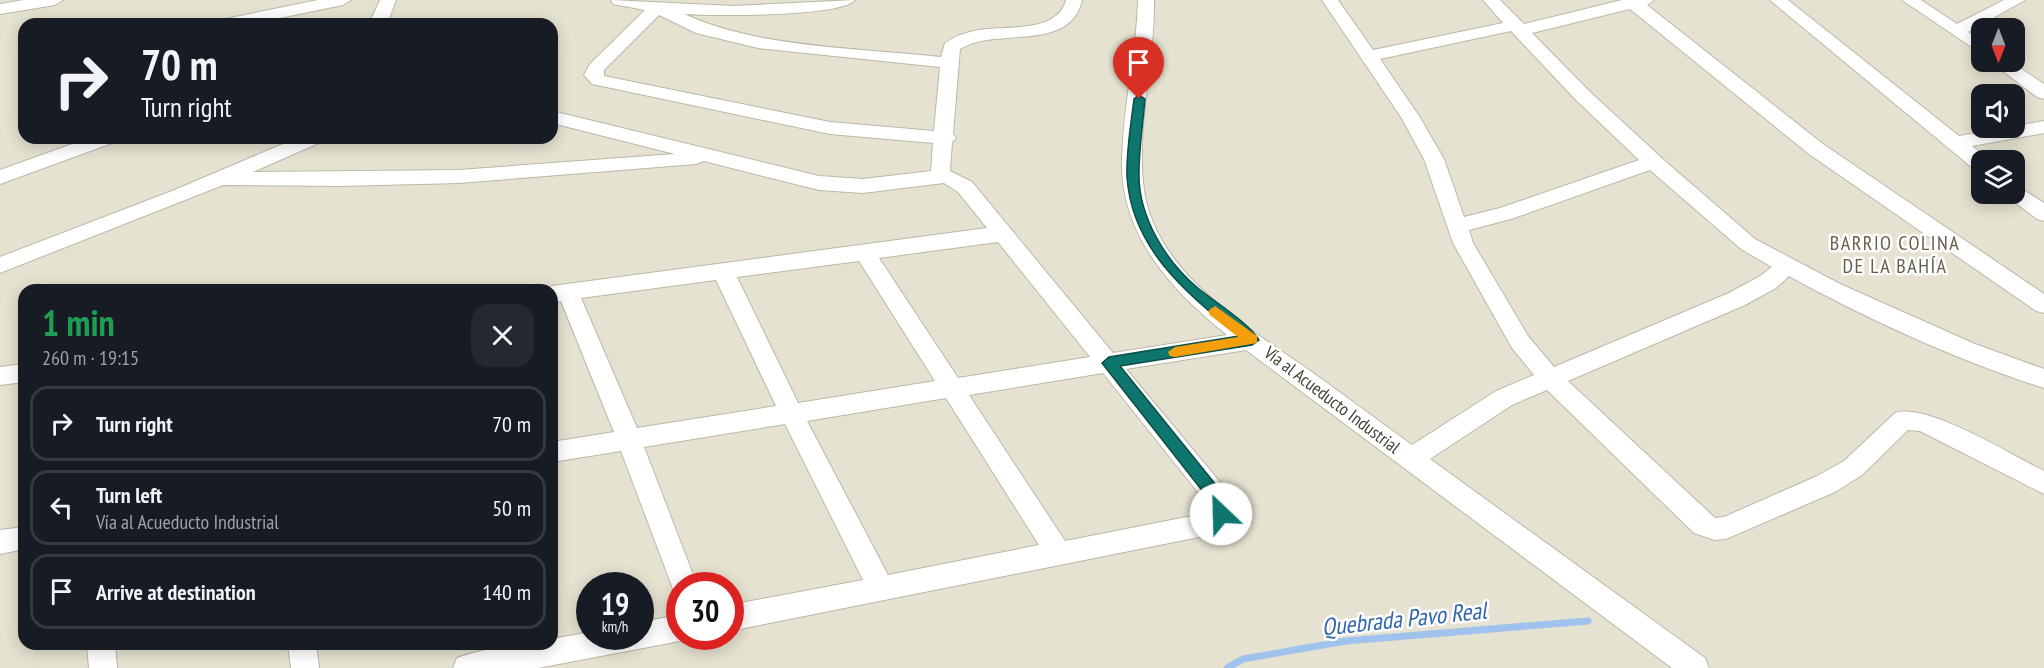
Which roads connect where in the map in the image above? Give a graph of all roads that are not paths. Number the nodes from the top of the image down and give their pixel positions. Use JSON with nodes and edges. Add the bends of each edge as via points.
{"nodes":[{"id":1,"x":55,"y":0,"type":"edge"},
{"id":2,"x":343,"y":0,"type":"edge"},
{"id":3,"x":388,"y":0,"type":"edge"},
{"id":4,"x":619,"y":0,"type":"edge"},
{"id":5,"x":847,"y":0,"type":"edge"},
{"id":6,"x":1074,"y":0,"type":"edge"},
{"id":7,"x":1146,"y":0,"type":"edge"},
{"id":8,"x":1330,"y":0,"type":"edge"},
{"id":9,"x":1491,"y":0,"type":"edge"},
{"id":10,"x":1778,"y":0,"type":"edge"},
{"id":11,"x":1910,"y":0,"type":"edge"},
{"id":12,"x":2017,"y":0,"type":"edge"},
{"id":13,"x":1637,"y":1,"type":"edge"},
{"id":14,"x":657,"y":8,"type":"junction"},
{"id":15,"x":0,"y":9,"type":"edge"},
{"id":16,"x":254,"y":18,"type":"edge"},
{"id":17,"x":380,"y":18,"type":"edge"},
{"id":18,"x":1518,"y":27,"type":"junction"},
{"id":19,"x":1956,"y":31,"type":"junction"},
{"id":20,"x":1971,"y":41,"type":"edge"},
{"id":21,"x":1370,"y":56,"type":"junction"},
{"id":22,"x":951,"y":63,"type":"junction"},
{"id":23,"x":2014,"y":72,"type":"edge"},
{"id":24,"x":2044,"y":93,"type":"edge"},
{"id":25,"x":558,"y":119,"type":"edge"},
{"id":26,"x":2044,"y":127,"type":"edge"},
{"id":27,"x":945,"y":138,"type":"junction"},
{"id":28,"x":1956,"y":143,"type":"junction"},
{"id":29,"x":91,"y":144,"type":"edge"},
{"id":30,"x":300,"y":144,"type":"edge"},
{"id":31,"x":1971,"y":156,"type":"edge"},
{"id":32,"x":709,"y":157,"type":"junction"},
{"id":33,"x":1653,"y":162,"type":"junction"},
{"id":34,"x":940,"y":176,"type":"junction"},
{"id":35,"x":0,"y":177,"type":"edge"},
{"id":36,"x":221,"y":178,"type":"junction"},
{"id":37,"x":2025,"y":199,"type":"edge"},
{"id":38,"x":2044,"y":214,"type":"edge"},
{"id":39,"x":1457,"y":226,"type":"junction"},
{"id":40,"x":1002,"y":234,"type":"junction"},
{"id":41,"x":864,"y":252,"type":"junction"},
{"id":42,"x":0,"y":265,"type":"edge"},
{"id":43,"x":1785,"y":267,"type":"junction"},
{"id":44,"x":723,"y":271,"type":"junction"},
{"id":45,"x":560,"y":293,"type":"edge"},
{"id":46,"x":2044,"y":305,"type":"edge"},
{"id":47,"x":1252,"y":340,"type":"junction"},
{"id":48,"x":1109,"y":363,"type":"junction"},
{"id":49,"x":18,"y":374,"type":"edge"},
{"id":50,"x":0,"y":376,"type":"edge"},
{"id":51,"x":1551,"y":378,"type":"junction"},
{"id":52,"x":2044,"y":379,"type":"edge"},
{"id":53,"x":951,"y":388,"type":"junction"},
{"id":54,"x":791,"y":413,"type":"junction"},
{"id":55,"x":629,"y":439,"type":"junction"},
{"id":56,"x":558,"y":451,"type":"edge"},
{"id":57,"x":1410,"y":459,"type":"junction"},
{"id":58,"x":2044,"y":483,"type":"edge"},
{"id":59,"x":18,"y":539,"type":"edge"},
{"id":60,"x":0,"y":542,"type":"edge"},
{"id":61,"x":1060,"y":555,"type":"junction"},
{"id":62,"x":679,"y":572,"type":"edge"},
{"id":63,"x":882,"y":589,"type":"junction"},
{"id":64,"x":744,"y":615,"type":"edge"},
{"id":65,"x":666,"y":630,"type":"edge"},
{"id":66,"x":558,"y":645,"type":"edge"},
{"id":67,"x":102,"y":650,"type":"edge"},
{"id":68,"x":303,"y":650,"type":"edge"},
{"id":69,"x":522,"y":650,"type":"edge"},
{"id":70,"x":500,"y":653,"type":"edge"},
{"id":71,"x":1687,"y":666,"type":"edge"},
{"id":72,"x":103,"y":668,"type":"edge"},
{"id":73,"x":306,"y":668,"type":"edge"},
{"id":74,"x":467,"y":668,"type":"edge"}],
"edges":[{"from":1,"to":15,"type":"street"},
{"from":2,"to":16,"type":"street"},
{"from":3,"to":17,"type":"street"},
{"from":4,"to":14,"type":"street"},
{"from":5,"to":14,"type":"street","via":[[737,10]]},
{"from":6,"to":22,"type":"street","via":[[1070,14],[1055,25],[956,42],[951,47]]},
{"from":7,"to":47,"type":"street","name":"Vía al Acueducto Industrial","via":[[1143,72],[1132,156],[1137,205],[1150,237],[1171,269],[1201,300]]},
{"from":8,"to":21,"type":"street"},
{"from":9,"to":18,"type":"street"},
{"from":10,"to":28,"type":"street"},
{"from":11,"to":19,"type":"street"},
{"from":12,"to":19,"type":"street"},
{"from":13,"to":18,"type":"street"},
{"from":13,"to":46,"type":"street","via":[[1816,150]]},
{"from":14,"to":22,"type":"street","via":[[702,29],[758,44]]},
{"from":14,"to":27,"type":"street","via":[[596,68],[593,75],[598,80],[830,128]]},
{"from":18,"to":21,"type":"street"},
{"from":18,"to":33,"type":"street"},
{"from":19,"to":20,"type":"street"},
{"from":21,"to":39,"type":"street","via":[[1434,159]]},
{"from":22,"to":27,"type":"street"},
{"from":23,"to":24,"type":"street"},
{"from":25,"to":32,"type":"street"},
{"from":26,"to":28,"type":"street"},
{"from":27,"to":34,"type":"street"},
{"from":28,"to":31,"type":"street"},
{"from":29,"to":35,"type":"street"},
{"from":30,"to":36,"type":"street"},
{"from":32,"to":34,"type":"street","via":[[837,186]]},
{"from":32,"to":36,"type":"street","via":[[418,180]]},
{"from":33,"to":39,"type":"street","via":[[1504,214]]},
{"from":33,"to":43,"type":"street","via":[[1730,231]]},
{"from":34,"to":40,"type":"street","via":[[965,187]]},
{"from":36,"to":42,"type":"street"},
{"from":37,"to":38,"type":"street"},
{"from":39,"to":51,"type":"street","via":[[1474,267],[1520,342]]},
{"from":40,"to":41,"type":"street"},
{"from":40,"to":48,"type":"street"},
{"from":41,"to":44,"type":"street"},
{"from":41,"to":53,"type":"street"},
{"from":43,"to":51,"type":"street","via":[[1768,282],[1737,299]]},
{"from":43,"to":52,"type":"street","via":[[1967,350]]},
{"from":44,"to":45,"type":"street"},
{"from":44,"to":54,"type":"street"},
{"from":45,"to":55,"type":"street"},
{"from":47,"to":48,"type":"street"},
{"from":47,"to":57,"type":"street","name":"Vía al Acueducto Industrial"},
{"from":48,"to":53,"type":"street"},
{"from":48,"to":61,"type":"street","via":[[1215,495],[1221,514],[1218,521],[1209,524]]},
{"from":49,"to":50,"type":"street"},
{"from":51,"to":57,"type":"street","via":[[1504,398]]},
{"from":51,"to":58,"type":"street","via":[[1692,517],[1715,529],[1726,528],[1826,484],[1872,452],[1903,420],[1924,422]]},
{"from":53,"to":54,"type":"street"},
{"from":53,"to":61,"type":"street"},
{"from":54,"to":55,"type":"street"},
{"from":54,"to":63,"type":"street"},
{"from":55,"to":56,"type":"street"},
{"from":55,"to":62,"type":"street"},
{"from":57,"to":71,"type":"street","name":"Vía al Acueducto Industrial"},
{"from":59,"to":60,"type":"street"},
{"from":61,"to":63,"type":"street"},
{"from":63,"to":64,"type":"street"},
{"from":65,"to":66,"type":"street"},
{"from":67,"to":72,"type":"street"},
{"from":68,"to":73,"type":"street"},
{"from":69,"to":70,"type":"street"},
{"from":70,"to":74,"type":"street"}]}
